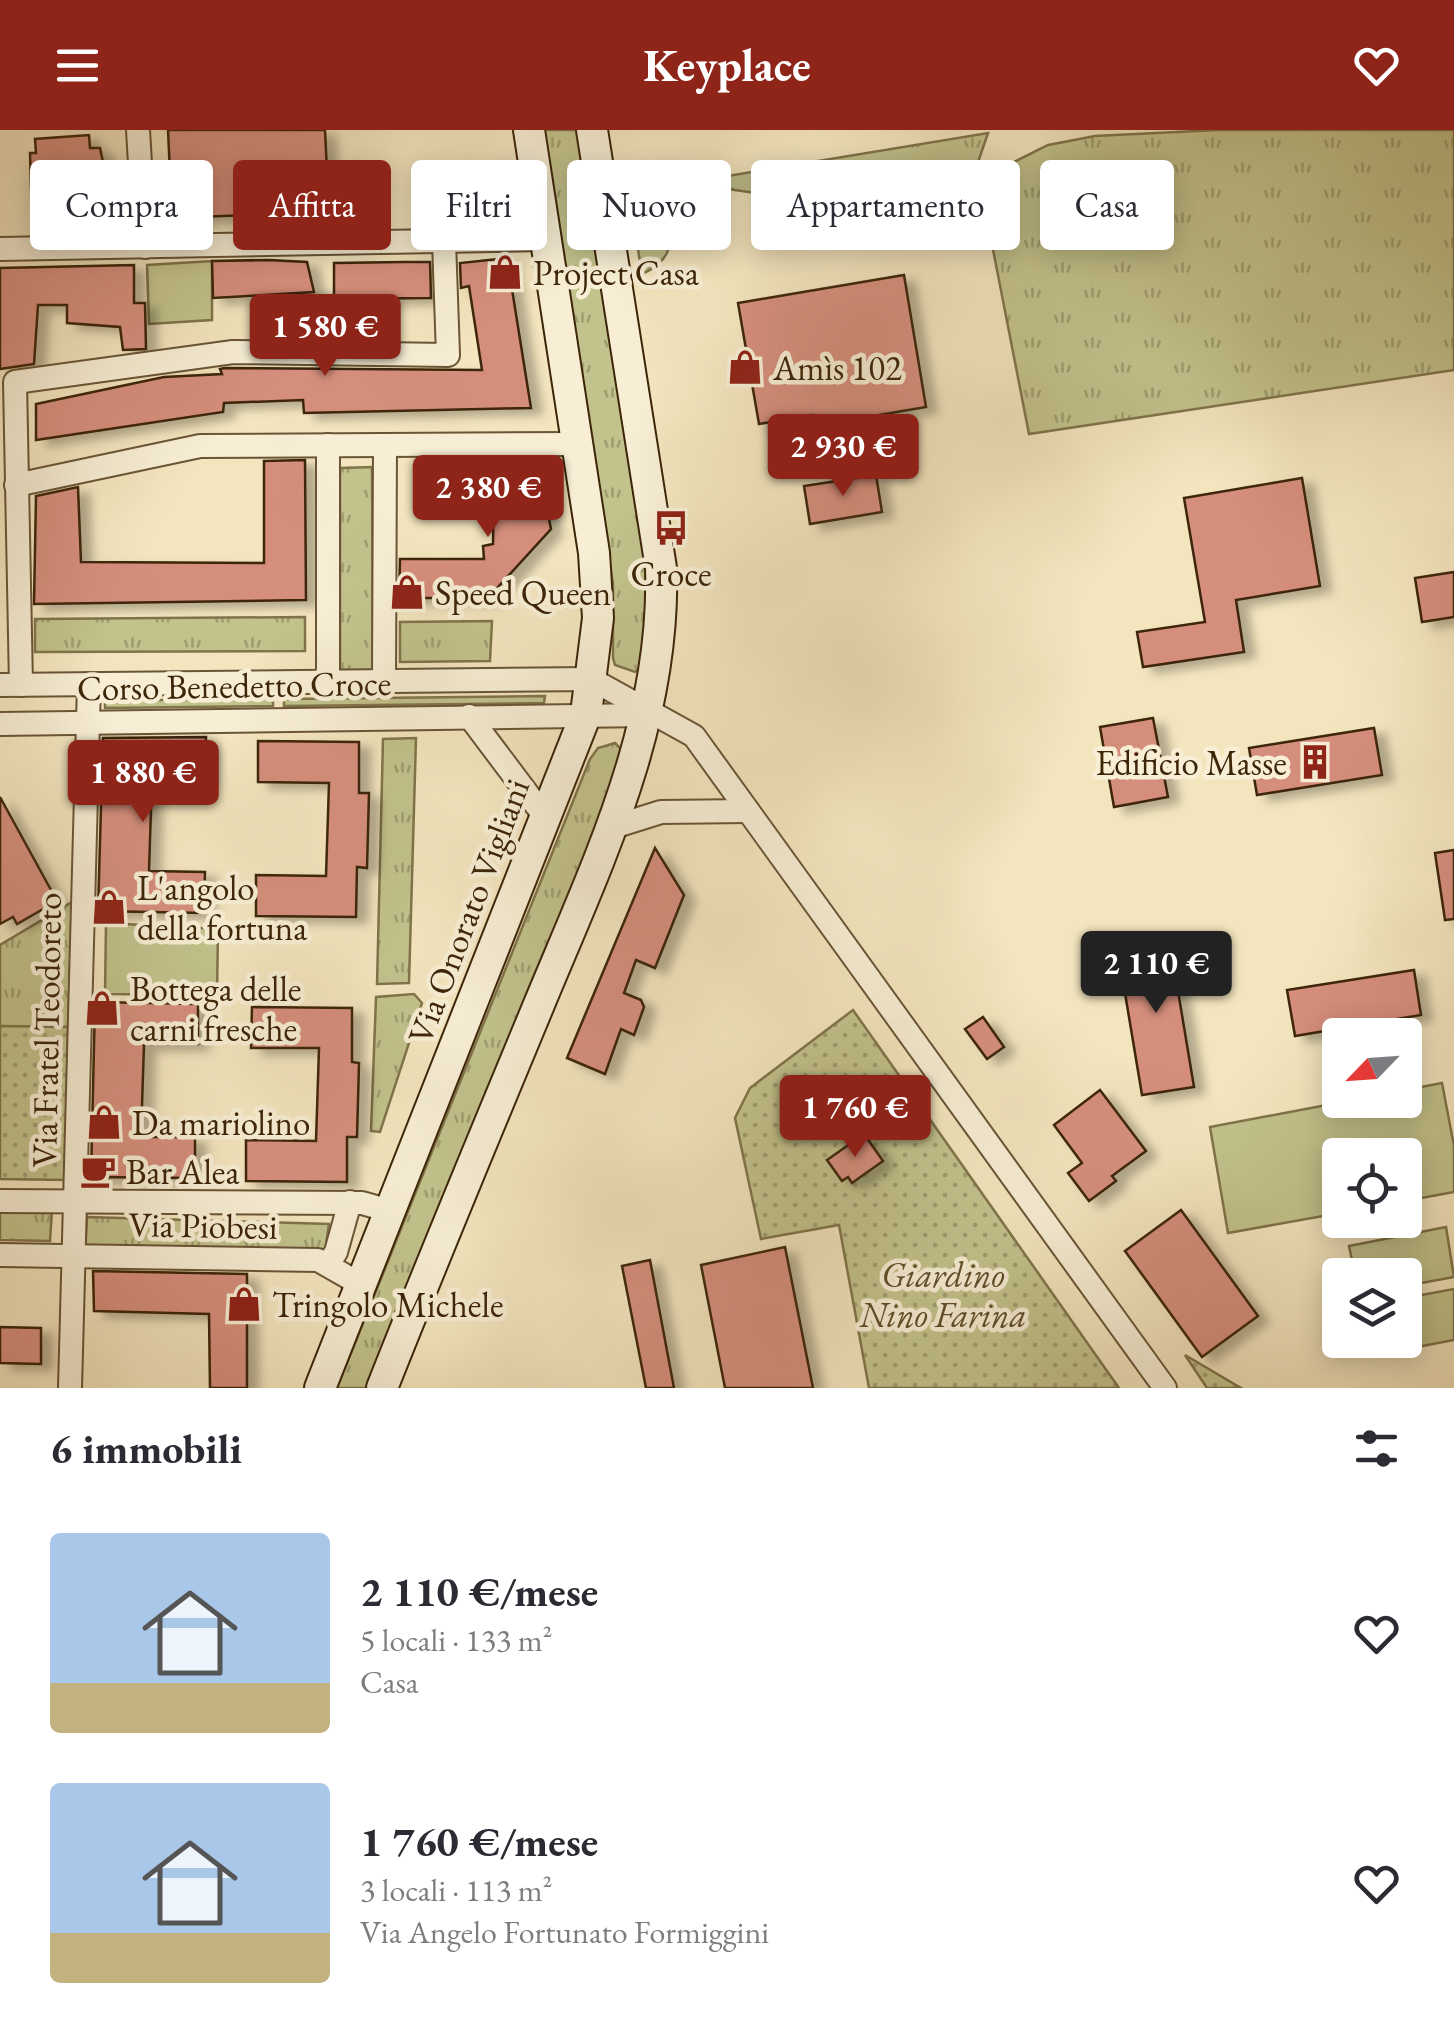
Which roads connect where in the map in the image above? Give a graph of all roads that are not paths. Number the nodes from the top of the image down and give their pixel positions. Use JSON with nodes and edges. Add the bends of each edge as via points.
{"nodes":[{"id":1,"x":138,"y":130,"type":"edge"},
{"id":2,"x":528,"y":130,"type":"edge"},
{"id":3,"x":592,"y":130,"type":"edge"},
{"id":4,"x":140,"y":160,"type":"edge"},
{"id":5,"x":533,"y":160,"type":"edge"},
{"id":6,"x":411,"y":242,"type":"edge"},
{"id":7,"x":213,"y":246,"type":"edge"},
{"id":8,"x":0,"y":249,"type":"edge"},
{"id":9,"x":30,"y":249,"type":"edge"},
{"id":10,"x":444,"y":250,"type":"edge"},
{"id":11,"x":547,"y":250,"type":"edge"},
{"id":12,"x":576,"y":444,"type":"junction"},
{"id":13,"x":328,"y":445,"type":"junction"},
{"id":14,"x":385,"y":445,"type":"junction"},
{"id":15,"x":16,"y":485,"type":"junction"},
{"id":16,"x":591,"y":679,"type":"junction"},
{"id":17,"x":384,"y":681,"type":"junction"},
{"id":18,"x":328,"y":682,"type":"junction"},
{"id":19,"x":89,"y":684,"type":"junction"},
{"id":20,"x":11,"y":685,"type":"edge"},
{"id":21,"x":586,"y":714,"type":"junction"},
{"id":22,"x":649,"y":715,"type":"junction"},
{"id":23,"x":469,"y":716,"type":"junction"},
{"id":24,"x":88,"y":722,"type":"junction"},
{"id":25,"x":0,"y":724,"type":"edge"},
{"id":26,"x":748,"y":811,"type":"junction"},
{"id":27,"x":545,"y":817,"type":"junction"},
{"id":28,"x":610,"y":828,"type":"junction"},
{"id":29,"x":0,"y":1200,"type":"edge"},
{"id":30,"x":77,"y":1202,"type":"junction"},
{"id":31,"x":350,"y":1202,"type":"junction"},
{"id":32,"x":390,"y":1211,"type":"junction"},
{"id":33,"x":0,"y":1255,"type":"edge"},
{"id":34,"x":76,"y":1257,"type":"junction"},
{"id":35,"x":328,"y":1263,"type":"junction"},
{"id":36,"x":360,"y":1284,"type":"junction"},
{"id":37,"x":70,"y":1388,"type":"edge"},
{"id":38,"x":320,"y":1388,"type":"edge"},
{"id":39,"x":382,"y":1388,"type":"edge"},
{"id":40,"x":1165,"y":1388,"type":"edge"}],
"edges":[{"from":1,"to":4,"type":"street"},
{"from":2,"to":5,"type":"main road","name":"Via Onorato Vigliani"},
{"from":3,"to":22,"type":"main road","via":[[661,568],[663,622]]},
{"from":6,"to":7,"type":"street"},
{"from":8,"to":9,"type":"street"},
{"from":10,"to":15,"type":"street","name":"Corso Benedetto Croce","via":[[448,354],[233,352],[15,382]]},
{"from":11,"to":12,"type":"main road","name":"Via Onorato Vigliani"},
{"from":12,"to":14,"type":"street"},
{"from":12,"to":16,"type":"main road","name":"Via Onorato Vigliani","via":[[598,618]]},
{"from":13,"to":14,"type":"street"},
{"from":13,"to":15,"type":"street","via":[[200,446]]},
{"from":13,"to":18,"type":"street","name":"Corso Benedetto Croce"},
{"from":14,"to":17,"type":"street","name":"Corso Benedetto Croce"},
{"from":15,"to":20,"type":"street","name":"Corso Benedetto Croce"},
{"from":16,"to":17,"type":"street","name":"Corso Benedetto Croce"},
{"from":16,"to":21,"type":"main road","name":"Via Onorato Vigliani"},
{"from":16,"to":22,"type":"street"},
{"from":17,"to":18,"type":"street","name":"Corso Benedetto Croce"},
{"from":18,"to":19,"type":"street","name":"Corso Benedetto Croce"},
{"from":19,"to":20,"type":"street","name":"Corso Benedetto Croce"},
{"from":19,"to":24,"type":"street","name":"Via Fratel Teodoreto"},
{"from":21,"to":22,"type":"street","name":"Corso Benedetto Croce"},
{"from":21,"to":23,"type":"street","name":"Corso Benedetto Croce"},
{"from":21,"to":27,"type":"main road","name":"Via Onorato Vigliani"},
{"from":22,"to":26,"type":"street","via":[[694,736]]},
{"from":22,"to":28,"type":"main road"},
{"from":23,"to":24,"type":"street","name":"Corso Benedetto Croce"},
{"from":23,"to":27,"type":"street"},
{"from":24,"to":25,"type":"street","name":"Corso Benedetto Croce"},
{"from":24,"to":30,"type":"street","name":"Via Fratel Teodoreto"},
{"from":26,"to":28,"type":"street","via":[[661,812]]},
{"from":26,"to":40,"type":"street"},
{"from":27,"to":32,"type":"main road","name":"Via Onorato Vigliani"},
{"from":28,"to":39,"type":"main road"},
{"from":29,"to":30,"type":"street","name":"Via Piobesi"},
{"from":30,"to":31,"type":"street","name":"Via Piobesi"},
{"from":30,"to":34,"type":"street","name":"Via Fratel Teodoreto"},
{"from":31,"to":32,"type":"street","name":"Via Piobesi"},
{"from":31,"to":35,"type":"street"},
{"from":32,"to":36,"type":"main road","name":"Via Onorato Vigliani"},
{"from":33,"to":34,"type":"street","name":"Via Piobesi"},
{"from":34,"to":35,"type":"street","name":"Via Piobesi"},
{"from":34,"to":37,"type":"street"},
{"from":35,"to":36,"type":"street"},
{"from":36,"to":38,"type":"main road","name":"Via Onorato Vigliani"}]}
